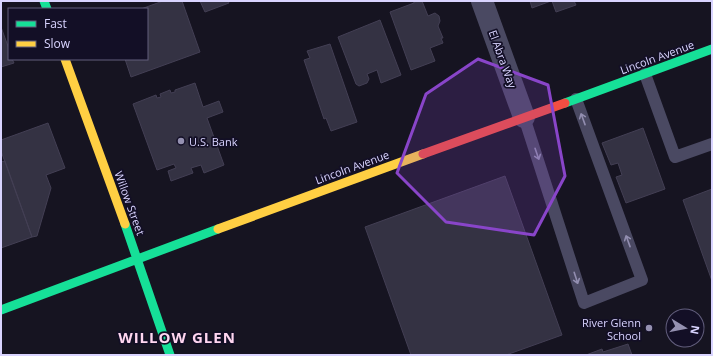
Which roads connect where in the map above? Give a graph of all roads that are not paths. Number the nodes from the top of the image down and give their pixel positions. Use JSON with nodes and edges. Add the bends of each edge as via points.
{"nodes":[{"id":1,"x":482,"y":1,"type":"edge"},
{"id":2,"x":712,"y":49,"type":"edge"},
{"id":3,"x":65,"y":60,"type":"edge"},
{"id":4,"x":645,"y":74,"type":"junction"},
{"id":5,"x":576,"y":99,"type":"junction"},
{"id":6,"x":524,"y":117,"type":"junction"},
{"id":7,"x":712,"y":144,"type":"edge"},
{"id":8,"x":137,"y":258,"type":"junction"},
{"id":9,"x":1,"y":310,"type":"edge"},
{"id":10,"x":170,"y":355,"type":"edge"}],
"edges":[{"from":1,"to":6,"type":"street","name":"El Abra Way"},
{"from":2,"to":4,"type":"main road","name":"Lincoln Avenue"},
{"from":3,"to":8,"type":"main road","name":"Willow Street"},
{"from":4,"to":5,"type":"main road","name":"Lincoln Avenue"},
{"from":4,"to":7,"type":"lane","via":[[675,157]]},
{"from":5,"to":6,"type":"main road","name":"Lincoln Avenue"},
{"from":6,"to":5,"type":"lane","one_way":true,"via":[[584,303],[642,280]]},
{"from":6,"to":8,"type":"main road","name":"Lincoln Avenue"},
{"from":8,"to":9,"type":"main road","name":"Lincoln Avenue"},
{"from":8,"to":10,"type":"main road","name":"Willow Street"}]}
